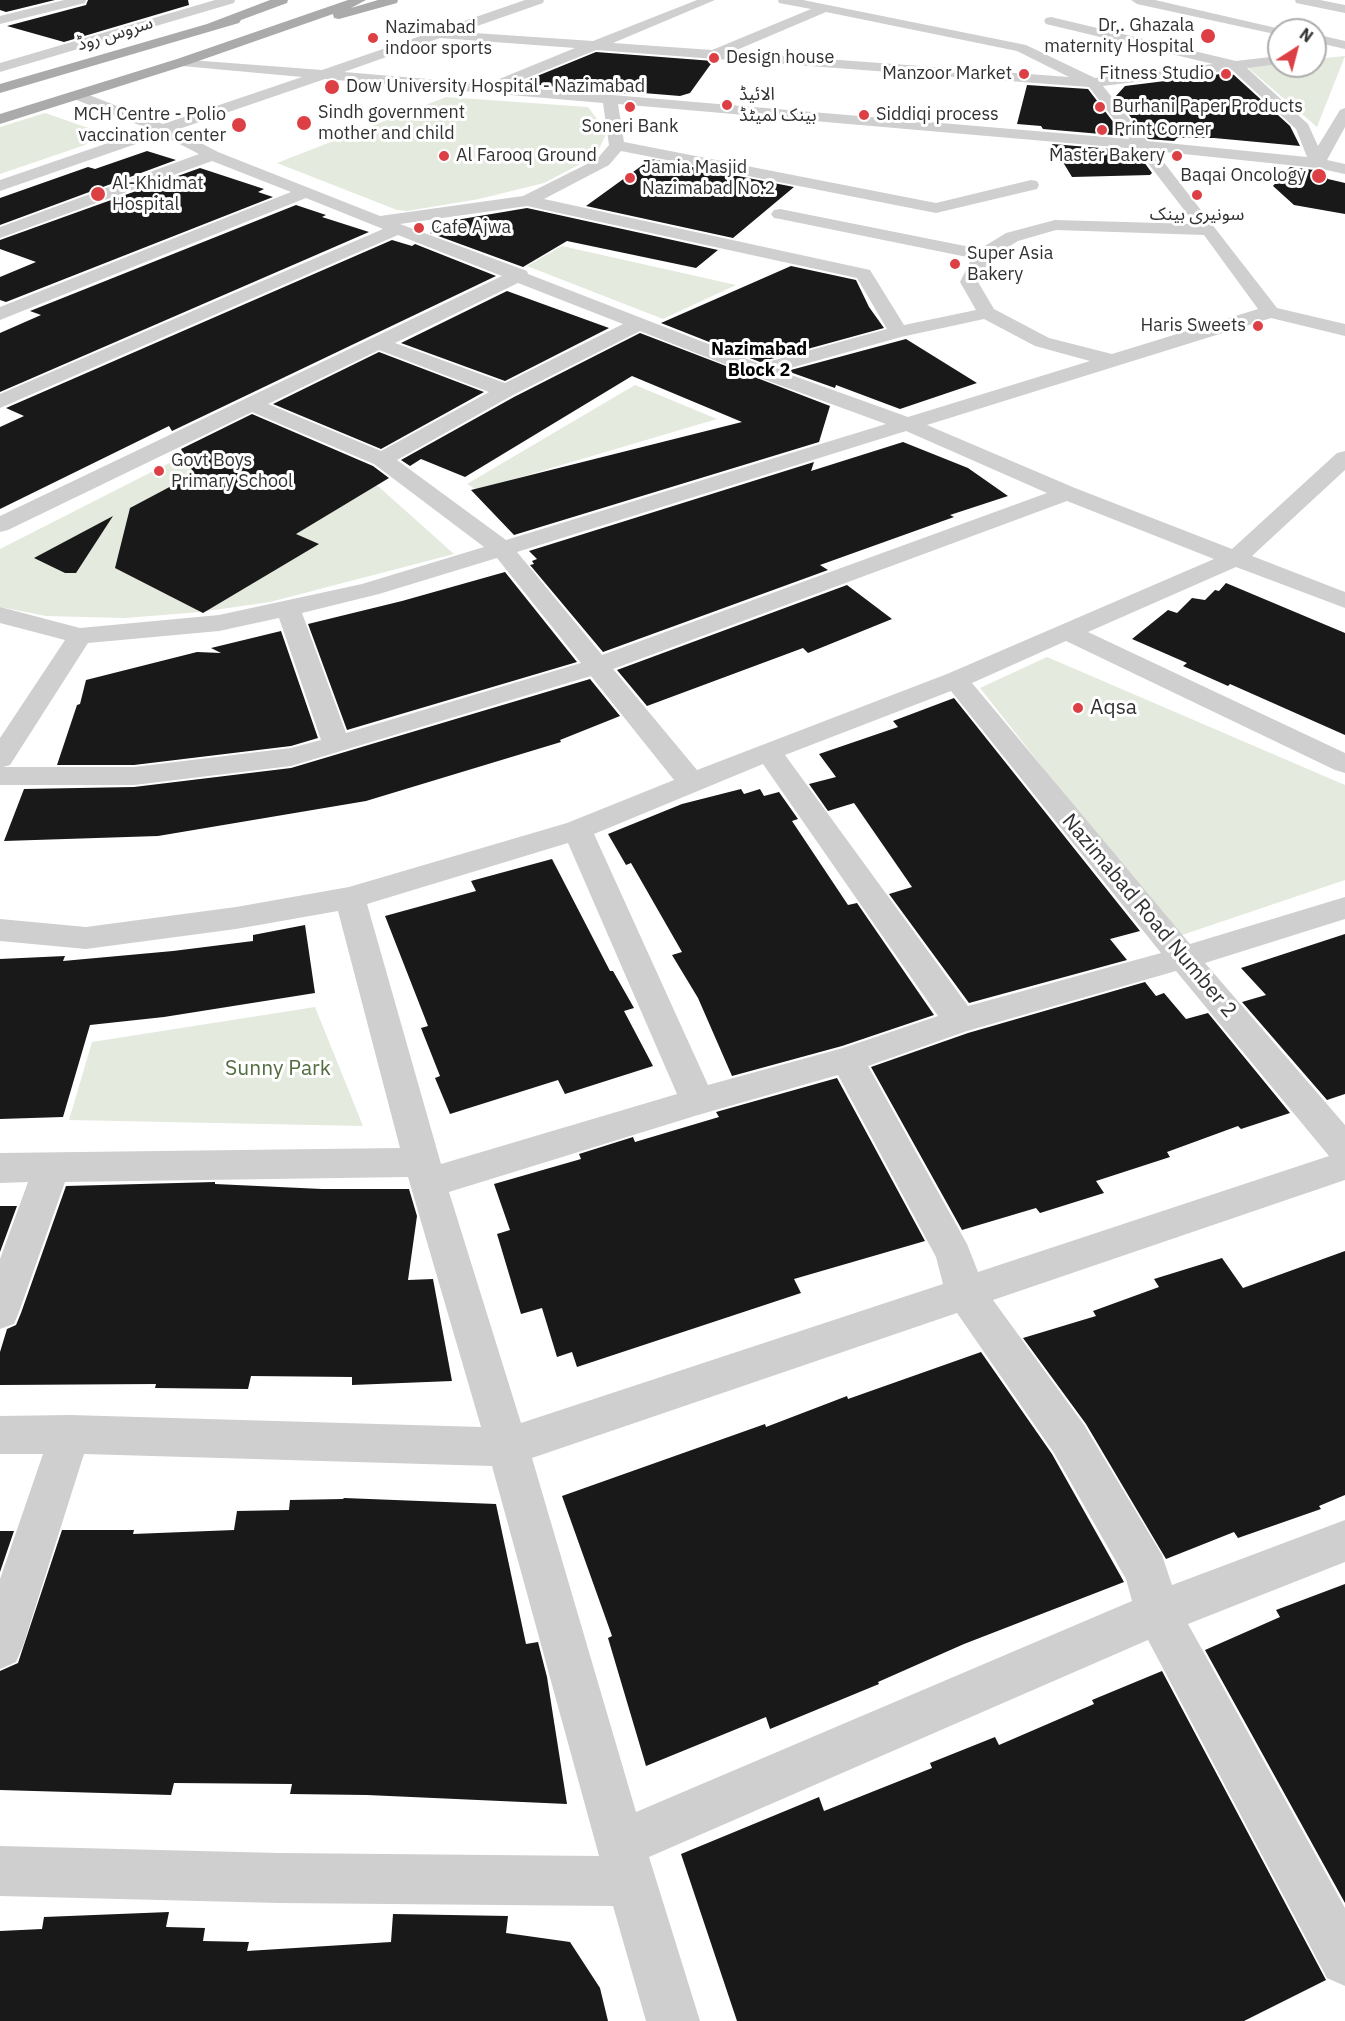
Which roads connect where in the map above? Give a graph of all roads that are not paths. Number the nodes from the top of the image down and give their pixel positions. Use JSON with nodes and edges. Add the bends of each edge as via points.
{"nodes":[{"id":1,"x":38,"y":0,"type":"edge"},
{"id":2,"x":80,"y":0,"type":"edge"},
{"id":3,"x":230,"y":0,"type":"edge"},
{"id":4,"x":282,"y":0,"type":"edge"},
{"id":5,"x":301,"y":0,"type":"edge"},
{"id":6,"x":360,"y":0,"type":"edge"},
{"id":7,"x":393,"y":0,"type":"edge"},
{"id":8,"x":538,"y":0,"type":"edge"},
{"id":9,"x":709,"y":0,"type":"edge"},
{"id":10,"x":784,"y":0,"type":"edge"},
{"id":11,"x":1137,"y":0,"type":"edge"},
{"id":12,"x":1301,"y":0,"type":"edge"},
{"id":13,"x":1069,"y":7,"type":"dead end"},
{"id":14,"x":825,"y":8,"type":"junction"},
{"id":15,"x":1345,"y":9,"type":"edge"},
{"id":16,"x":0,"y":19,"type":"edge"},
{"id":17,"x":915,"y":26,"type":"junction"},
{"id":18,"x":1044,"y":28,"type":"junction"},
{"id":19,"x":1267,"y":28,"type":"edge"},
{"id":20,"x":194,"y":33,"type":"junction"},
{"id":21,"x":437,"y":34,"type":"junction"},
{"id":22,"x":895,"y":35,"type":"dead end"},
{"id":23,"x":240,"y":41,"type":"junction"},
{"id":24,"x":1327,"y":41,"type":"edge"},
{"id":25,"x":1345,"y":45,"type":"edge"},
{"id":26,"x":594,"y":46,"type":"junction"},
{"id":27,"x":1021,"y":48,"type":"junction"},
{"id":28,"x":865,"y":50,"type":"dead end"},
{"id":29,"x":0,"y":51,"type":"edge"},
{"id":30,"x":1345,"y":54,"type":"edge"},
{"id":31,"x":713,"y":55,"type":"junction"},
{"id":32,"x":1327,"y":56,"type":"edge"},
{"id":33,"x":31,"y":59,"type":"junction"},
{"id":34,"x":1267,"y":61,"type":"edge"},
{"id":35,"x":182,"y":62,"type":"junction"},
{"id":36,"x":835,"y":64,"type":"junction"},
{"id":37,"x":1235,"y":65,"type":"junction"},
{"id":38,"x":0,"y":68,"type":"edge"},
{"id":39,"x":66,"y":70,"type":"junction"},
{"id":40,"x":322,"y":74,"type":"junction"},
{"id":41,"x":1093,"y":83,"type":"junction"},
{"id":42,"x":488,"y":88,"type":"junction"},
{"id":43,"x":0,"y":89,"type":"edge"},
{"id":44,"x":79,"y":96,"type":"junction"},
{"id":45,"x":610,"y":99,"type":"junction"},
{"id":46,"x":1345,"y":113,"type":"edge"},
{"id":47,"x":0,"y":119,"type":"edge"},
{"id":48,"x":164,"y":130,"type":"junction"},
{"id":49,"x":1013,"y":135,"type":"junction"},
{"id":50,"x":617,"y":145,"type":"junction"},
{"id":51,"x":1143,"y":145,"type":"junction"},
{"id":52,"x":212,"y":155,"type":"junction"},
{"id":53,"x":1317,"y":163,"type":"junction"},
{"id":54,"x":1345,"y":169,"type":"edge"},
{"id":55,"x":814,"y":184,"type":"junction"},
{"id":56,"x":0,"y":186,"type":"edge"},
{"id":57,"x":306,"y":192,"type":"junction"},
{"id":58,"x":527,"y":201,"type":"junction"},
{"id":59,"x":780,"y":214,"type":"junction"},
{"id":60,"x":389,"y":225,"type":"junction"},
{"id":61,"x":1209,"y":230,"type":"junction"},
{"id":62,"x":0,"y":233,"type":"edge"},
{"id":63,"x":741,"y":246,"type":"junction"},
{"id":64,"x":983,"y":255,"type":"junction"},
{"id":65,"x":520,"y":275,"type":"junction"},
{"id":66,"x":1270,"y":312,"type":"junction"},
{"id":67,"x":987,"y":313,"type":"junction"},
{"id":68,"x":0,"y":314,"type":"edge"},
{"id":69,"x":640,"y":323,"type":"junction"},
{"id":70,"x":1345,"y":330,"type":"edge"},
{"id":71,"x":898,"y":332,"type":"junction"},
{"id":72,"x":377,"y":343,"type":"junction"},
{"id":73,"x":1113,"y":361,"type":"junction"},
{"id":74,"x":759,"y":371,"type":"junction"},
{"id":75,"x":506,"y":391,"type":"junction"},
{"id":76,"x":0,"y":402,"type":"edge"},
{"id":77,"x":252,"y":405,"type":"junction"},
{"id":78,"x":905,"y":423,"type":"junction"},
{"id":79,"x":1345,"y":458,"type":"edge"},
{"id":80,"x":382,"y":459,"type":"junction"},
{"id":81,"x":1067,"y":493,"type":"junction"},
{"id":82,"x":0,"y":525,"type":"edge"},
{"id":83,"x":502,"y":549,"type":"junction"},
{"id":84,"x":1236,"y":558,"type":"junction"},
{"id":85,"x":1345,"y":601,"type":"edge"},
{"id":86,"x":288,"y":609,"type":"junction"},
{"id":87,"x":0,"y":615,"type":"edge"},
{"id":88,"x":1065,"y":631,"type":"junction"},
{"id":89,"x":80,"y":636,"type":"junction"},
{"id":90,"x":597,"y":666,"type":"junction"},
{"id":91,"x":956,"y":680,"type":"junction"},
{"id":92,"x":336,"y":745,"type":"junction"},
{"id":93,"x":768,"y":752,"type":"junction"},
{"id":94,"x":0,"y":759,"type":"edge"},
{"id":95,"x":1345,"y":764,"type":"edge"},
{"id":96,"x":0,"y":776,"type":"edge"},
{"id":97,"x":693,"y":784,"type":"junction"},
{"id":98,"x":577,"y":830,"type":"junction"},
{"id":99,"x":350,"y":898,"type":"junction"},
{"id":100,"x":1345,"y":908,"type":"edge"},
{"id":101,"x":0,"y":930,"type":"edge"},
{"id":102,"x":1183,"y":958,"type":"junction"},
{"id":103,"x":960,"y":1021,"type":"junction"},
{"id":104,"x":847,"y":1060,"type":"junction"},
{"id":105,"x":698,"y":1101,"type":"junction"},
{"id":106,"x":1345,"y":1150,"type":"edge"},
{"id":107,"x":1345,"y":1165,"type":"edge"},
{"id":108,"x":0,"y":1168,"type":"edge"},
{"id":109,"x":51,"y":1168,"type":"junction"},
{"id":110,"x":425,"y":1173,"type":"junction"},
{"id":111,"x":964,"y":1291,"type":"junction"},
{"id":112,"x":0,"y":1312,"type":"edge"},
{"id":113,"x":70,"y":1434,"type":"junction"},
{"id":114,"x":0,"y":1435,"type":"edge"},
{"id":115,"x":508,"y":1447,"type":"junction"},
{"id":116,"x":1345,"y":1541,"type":"edge"},
{"id":117,"x":1158,"y":1613,"type":"junction"},
{"id":118,"x":0,"y":1646,"type":"edge"},
{"id":119,"x":626,"y":1862,"type":"junction"},
{"id":120,"x":0,"y":1871,"type":"edge"},
{"id":121,"x":1345,"y":1960,"type":"edge"},
{"id":122,"x":673,"y":2021,"type":"edge"}],
"edges":[{"from":1,"to":16,"type":"street"},
{"from":2,"to":16,"type":"street"},
{"from":3,"to":33,"type":"street","name":"سروس روڈ"},
{"from":4,"to":20,"type":"main road"},
{"from":5,"to":20,"type":"main road"},
{"from":6,"to":23,"type":"main road"},
{"from":7,"to":23,"type":"main road"},
{"from":8,"to":21,"type":"street"},
{"from":9,"to":26,"type":"street"},
{"from":10,"to":14,"type":"street"},
{"from":11,"to":19,"type":"street"},
{"from":12,"to":15,"type":"street"},
{"from":13,"to":18,"type":"street"},
{"from":14,"to":17,"type":"street"},
{"from":14,"to":31,"type":"street"},
{"from":17,"to":22,"type":"street"},
{"from":17,"to":27,"type":"street","via":[[941,36]]},
{"from":18,"to":27,"type":"street"},
{"from":18,"to":37,"type":"street"},
{"from":20,"to":39,"type":"main road"},
{"from":21,"to":26,"type":"street"},
{"from":21,"to":40,"type":"street"},
{"from":23,"to":35,"type":"main road"},
{"from":24,"to":25,"type":"street"},
{"from":26,"to":31,"type":"street"},
{"from":26,"to":42,"type":"street"},
{"from":27,"to":41,"type":"street"},
{"from":28,"to":36,"type":"street"},
{"from":29,"to":33,"type":"street"},
{"from":30,"to":32,"type":"street"},
{"from":31,"to":36,"type":"street"},
{"from":33,"to":38,"type":"street","name":"سروس روڈ"},
{"from":33,"to":39,"type":"street"},
{"from":34,"to":37,"type":"street"},
{"from":35,"to":40,"type":"street"},
{"from":35,"to":44,"type":"main road"},
{"from":36,"to":41,"type":"street","via":[[926,66]]},
{"from":37,"to":41,"type":"street"},
{"from":37,"to":53,"type":"street","via":[[1303,127]]},
{"from":39,"to":43,"type":"main road"},
{"from":40,"to":42,"type":"street"},
{"from":40,"to":48,"type":"street"},
{"from":41,"to":51,"type":"street"},
{"from":42,"to":45,"type":"street"},
{"from":44,"to":47,"type":"main road"},
{"from":44,"to":48,"type":"street"},
{"from":45,"to":49,"type":"street"},
{"from":45,"to":50,"type":"street"},
{"from":46,"to":53,"type":"street"},
{"from":48,"to":52,"type":"street"},
{"from":48,"to":56,"type":"street"},
{"from":49,"to":51,"type":"street"},
{"from":49,"to":55,"type":"street","via":[[1034,190],[936,208]]},
{"from":50,"to":55,"type":"street"},
{"from":50,"to":58,"type":"street","via":[[603,162]]},
{"from":51,"to":53,"type":"street"},
{"from":51,"to":61,"type":"street"},
{"from":52,"to":57,"type":"street"},
{"from":52,"to":62,"type":"street"},
{"from":53,"to":54,"type":"street"},
{"from":55,"to":59,"type":"street"},
{"from":57,"to":60,"type":"street"},
{"from":57,"to":68,"type":"street"},
{"from":58,"to":60,"type":"street"},
{"from":58,"to":63,"type":"street"},
{"from":59,"to":63,"type":"street"},
{"from":59,"to":64,"type":"street"},
{"from":60,"to":65,"type":"street"},
{"from":60,"to":76,"type":"street"},
{"from":61,"to":64,"type":"street","via":[[1052,220]]},
{"from":61,"to":66,"type":"street"},
{"from":63,"to":71,"type":"street","via":[[864,274]]},
{"from":64,"to":67,"type":"street","via":[[969,282]]},
{"from":65,"to":69,"type":"street"},
{"from":65,"to":72,"type":"street"},
{"from":66,"to":70,"type":"street"},
{"from":66,"to":73,"type":"street"},
{"from":67,"to":71,"type":"street"},
{"from":67,"to":73,"type":"street","via":[[1042,342]]},
{"from":69,"to":74,"type":"street"},
{"from":69,"to":75,"type":"street"},
{"from":71,"to":74,"type":"street"},
{"from":72,"to":75,"type":"street"},
{"from":72,"to":77,"type":"street"},
{"from":73,"to":78,"type":"street"},
{"from":74,"to":78,"type":"street"},
{"from":75,"to":80,"type":"street"},
{"from":77,"to":80,"type":"street"},
{"from":77,"to":82,"type":"street"},
{"from":78,"to":81,"type":"street"},
{"from":78,"to":83,"type":"street"},
{"from":79,"to":84,"type":"street"},
{"from":80,"to":83,"type":"street"},
{"from":81,"to":84,"type":"street"},
{"from":81,"to":90,"type":"street"},
{"from":83,"to":86,"type":"street"},
{"from":83,"to":90,"type":"street"},
{"from":84,"to":85,"type":"street"},
{"from":84,"to":88,"type":"street"},
{"from":86,"to":89,"type":"street","via":[[219,623]]},
{"from":86,"to":92,"type":"street"},
{"from":87,"to":89,"type":"street"},
{"from":88,"to":91,"type":"street"},
{"from":88,"to":95,"type":"street"},
{"from":89,"to":94,"type":"street"},
{"from":90,"to":92,"type":"street"},
{"from":90,"to":97,"type":"street"},
{"from":91,"to":93,"type":"street"},
{"from":91,"to":102,"type":"street","name":"Nazimabad Road Number 2"},
{"from":92,"to":96,"type":"street","via":[[291,757],[134,776]]},
{"from":93,"to":97,"type":"street"},
{"from":93,"to":103,"type":"street"},
{"from":97,"to":98,"type":"street"},
{"from":98,"to":99,"type":"street"},
{"from":98,"to":105,"type":"street"},
{"from":99,"to":101,"type":"street","via":[[86,938]]},
{"from":99,"to":110,"type":"street"},
{"from":100,"to":102,"type":"street"},
{"from":102,"to":103,"type":"street"},
{"from":102,"to":106,"type":"street","name":"Nazimabad Road Number 2"},
{"from":103,"to":104,"type":"street"},
{"from":104,"to":105,"type":"street"},
{"from":104,"to":111,"type":"street","via":[[954,1255]]},
{"from":105,"to":110,"type":"street"},
{"from":107,"to":111,"type":"street"},
{"from":108,"to":109,"type":"street"},
{"from":109,"to":110,"type":"street"},
{"from":109,"to":112,"type":"street"},
{"from":110,"to":115,"type":"street"},
{"from":111,"to":115,"type":"street"},
{"from":111,"to":117,"type":"street","via":[[1069,1440],[1146,1570]]},
{"from":113,"to":114,"type":"street"},
{"from":113,"to":115,"type":"street"},
{"from":113,"to":118,"type":"street"},
{"from":115,"to":119,"type":"street"},
{"from":116,"to":117,"type":"street"},
{"from":117,"to":119,"type":"street"},
{"from":117,"to":121,"type":"street"},
{"from":119,"to":120,"type":"street","via":[[279,1878]]},
{"from":119,"to":122,"type":"street"}]}
